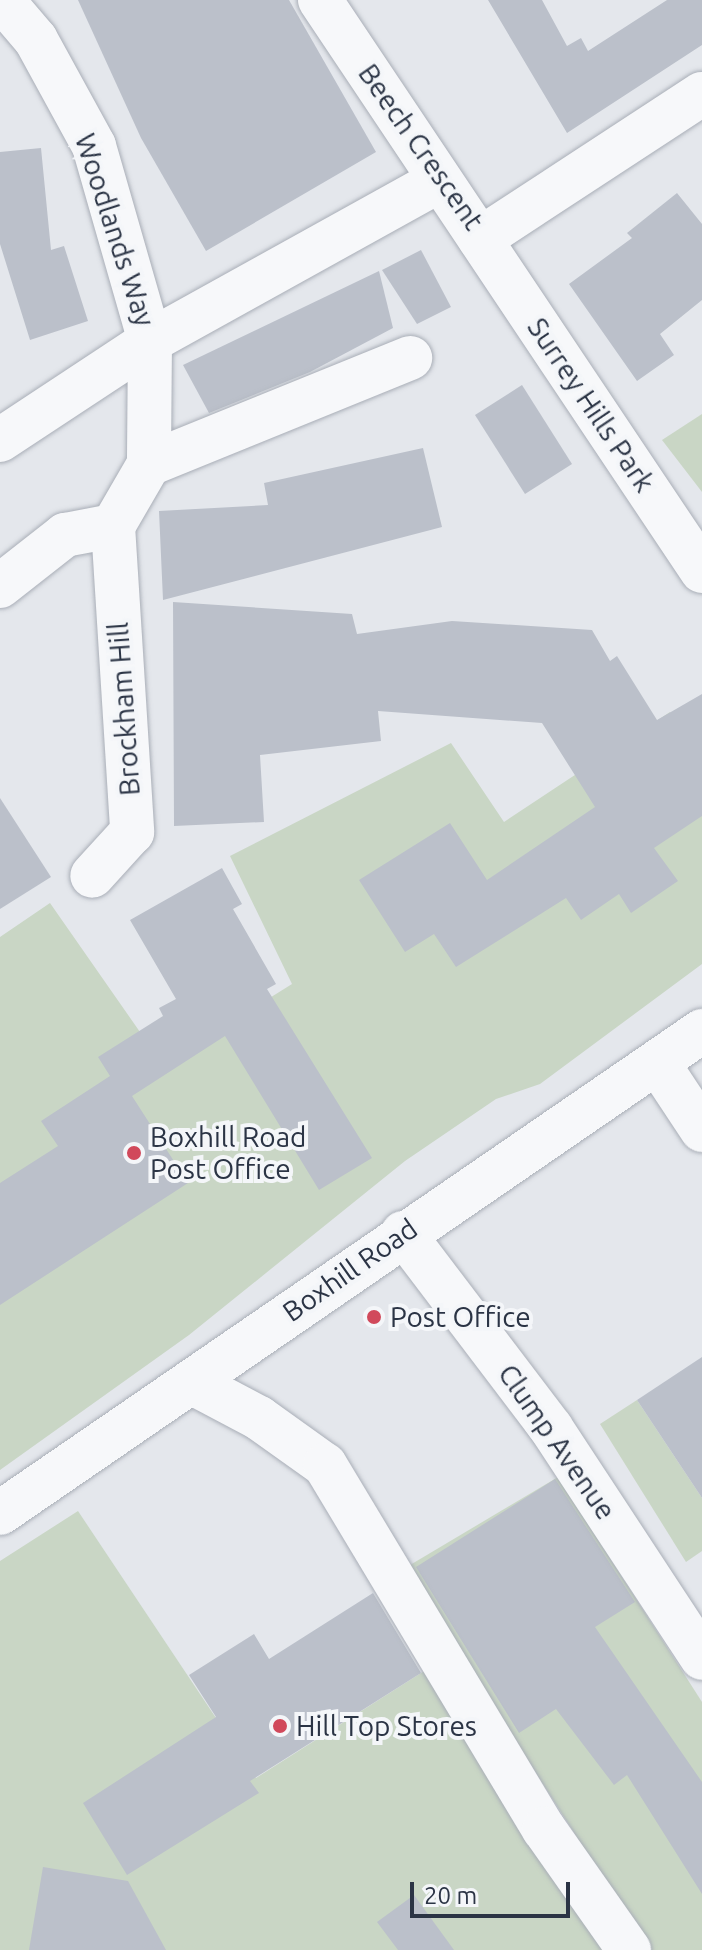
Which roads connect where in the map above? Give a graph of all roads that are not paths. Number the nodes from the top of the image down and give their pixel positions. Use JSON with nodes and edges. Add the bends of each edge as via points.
{"nodes":[{"id":1,"x":2,"y":0,"type":"edge"},
{"id":2,"x":320,"y":0,"type":"edge"},
{"id":3,"x":702,"y":94,"type":"edge"},
{"id":4,"x":439,"y":181,"type":"junction"},
{"id":5,"x":480,"y":239,"type":"junction"},
{"id":6,"x":150,"y":341,"type":"junction"},
{"id":7,"x":410,"y":358,"type":"dead end"},
{"id":8,"x":0,"y":440,"type":"edge"},
{"id":9,"x":149,"y":464,"type":"junction"},
{"id":10,"x":113,"y":526,"type":"junction"},
{"id":11,"x":702,"y":571,"type":"edge"},
{"id":12,"x":0,"y":586,"type":"edge"},
{"id":13,"x":92,"y":876,"type":"dead end"},
{"id":14,"x":702,"y":1031,"type":"edge"},
{"id":15,"x":659,"y":1065,"type":"junction"},
{"id":16,"x":702,"y":1130,"type":"edge"},
{"id":17,"x":403,"y":1233,"type":"junction"},
{"id":18,"x":191,"y":1382,"type":"junction"},
{"id":19,"x":0,"y":1513,"type":"edge"},
{"id":20,"x":702,"y":1658,"type":"edge"},
{"id":21,"x":629,"y":1950,"type":"edge"}],
"edges":[{"from":1,"to":6,"type":"street","name":"Woodlands Way","via":[[36,40],[94,146]]},
{"from":2,"to":4,"type":"street","name":"Beech Crescent"},
{"from":3,"to":5,"type":"street","name":"Beech Crescent"},
{"from":4,"to":5,"type":"street","name":"Beech Crescent"},
{"from":4,"to":6,"type":"street","name":"Woodlands Way"},
{"from":5,"to":11,"type":"street","name":"Surrey Hills Park"},
{"from":6,"to":8,"type":"street","name":"Woodlands Way"},
{"from":6,"to":9,"type":"street"},
{"from":7,"to":9,"type":"street"},
{"from":9,"to":10,"type":"street"},
{"from":10,"to":12,"type":"street","via":[[65,535]]},
{"from":10,"to":13,"type":"street","name":"Brockham Hill","via":[[132,832]]},
{"from":14,"to":15,"type":"street","name":"Boxhill Road"},
{"from":15,"to":16,"type":"street"},
{"from":15,"to":17,"type":"street","name":"Boxhill Road"},
{"from":17,"to":18,"type":"street","name":"Boxhill Road"},
{"from":17,"to":20,"type":"street","name":"Clump Avenue","via":[[551,1428]]},
{"from":18,"to":19,"type":"street","name":"Boxhill Road"},
{"from":18,"to":21,"type":"street","via":[[259,1418],[325,1465],[544,1829]]}]}
